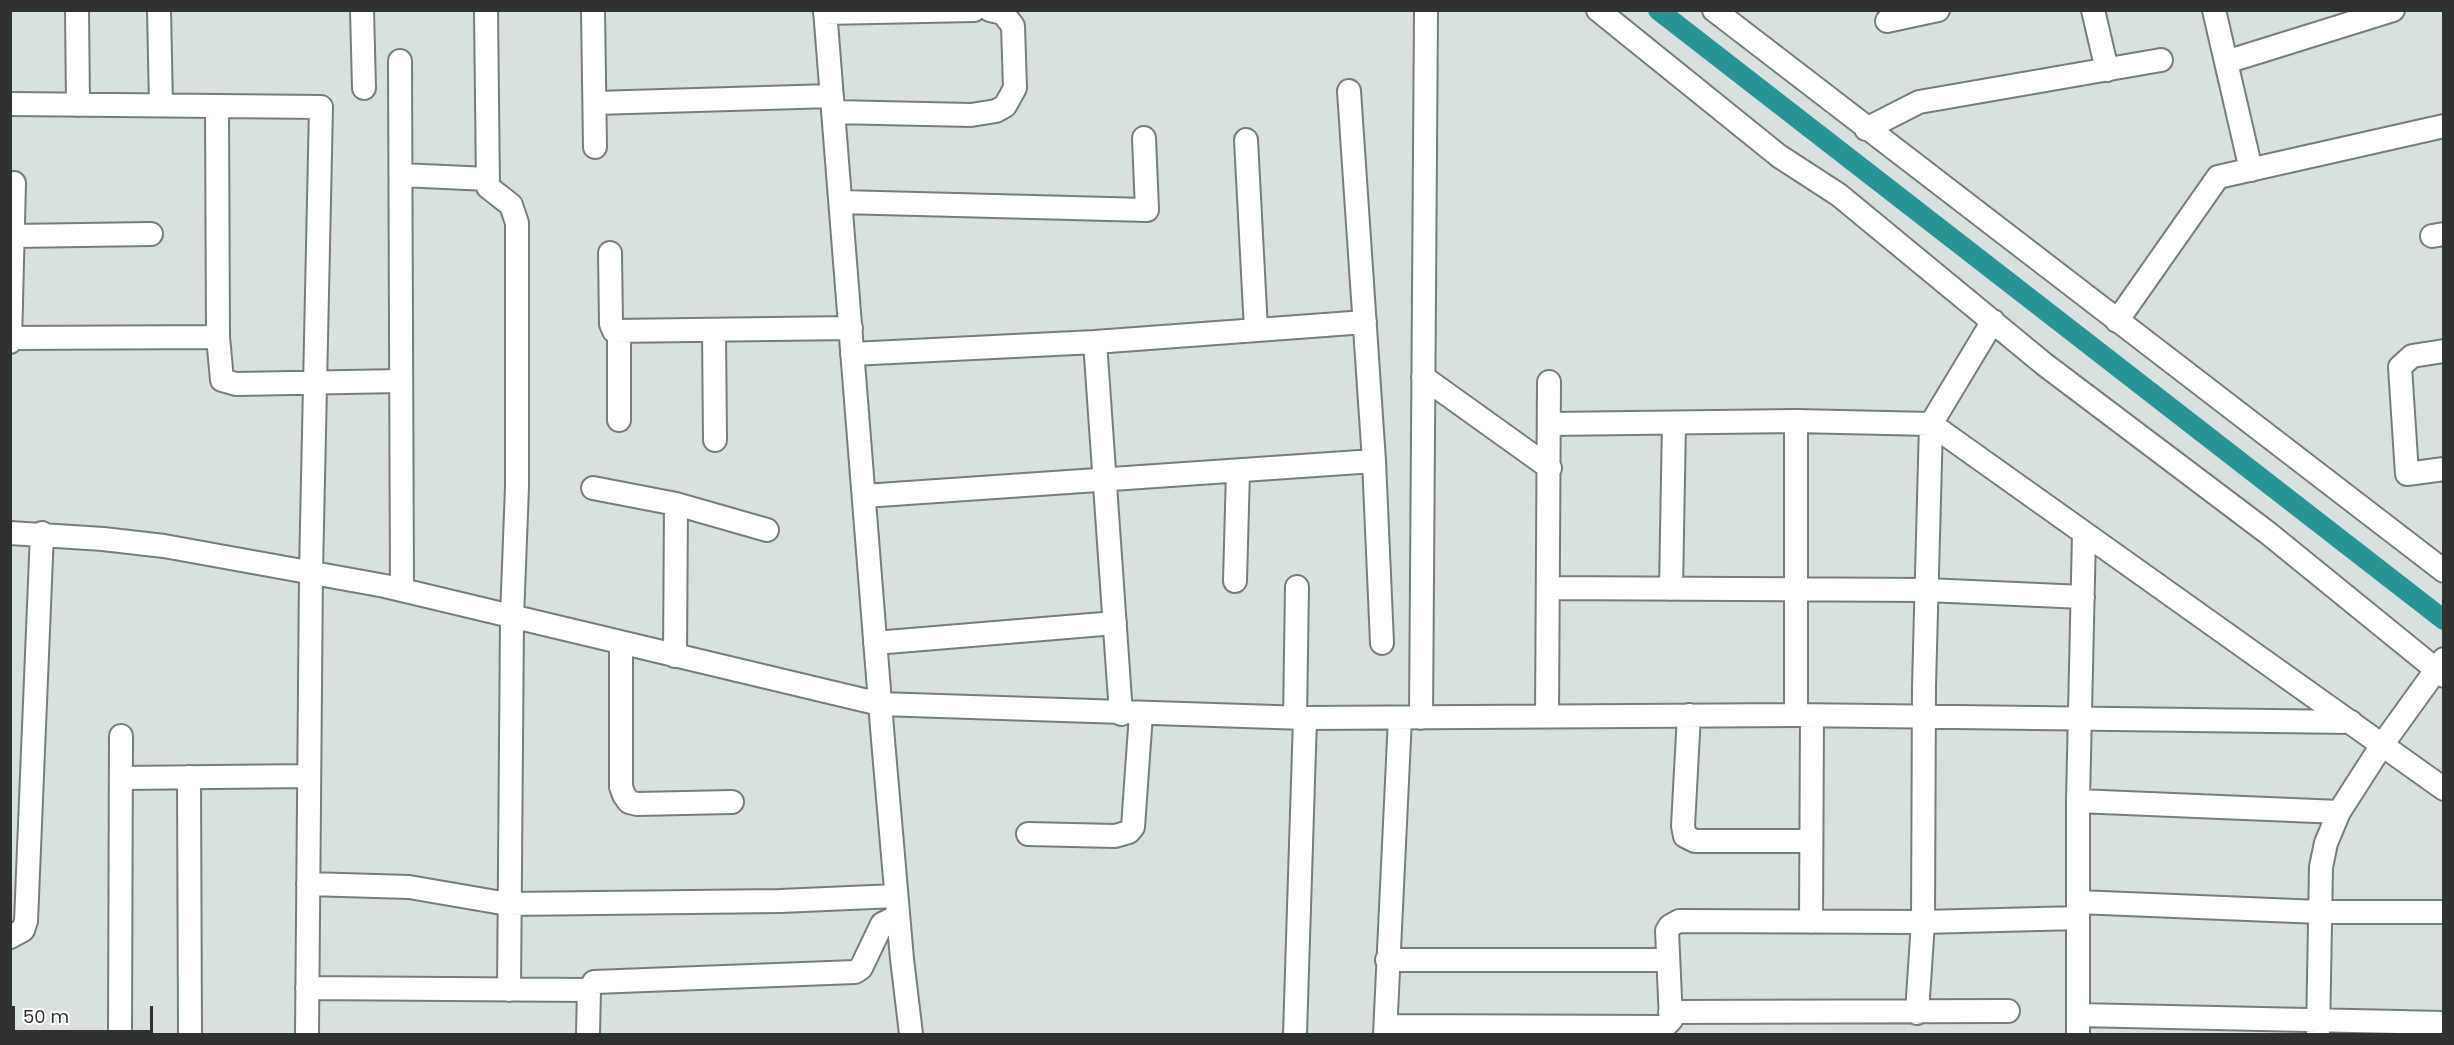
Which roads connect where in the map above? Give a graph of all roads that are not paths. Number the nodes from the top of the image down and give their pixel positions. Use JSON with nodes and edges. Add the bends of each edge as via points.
{"nodes":[{"id":1,"x":77,"y":10,"type":"edge"},
{"id":2,"x":159,"y":10,"type":"edge"},
{"id":3,"x":362,"y":10,"type":"edge"},
{"id":4,"x":486,"y":10,"type":"edge"},
{"id":5,"x":593,"y":10,"type":"edge"},
{"id":6,"x":974,"y":10,"type":"edge"},
{"id":7,"x":990,"y":10,"type":"edge"},
{"id":8,"x":1425,"y":10,"type":"edge"},
{"id":9,"x":1598,"y":10,"type":"edge"},
{"id":10,"x":1714,"y":10,"type":"edge"},
{"id":11,"x":1938,"y":10,"type":"edge"},
{"id":12,"x":2092,"y":10,"type":"edge"},
{"id":13,"x":2214,"y":10,"type":"edge"},
{"id":14,"x":2393,"y":10,"type":"edge"},
{"id":15,"x":825,"y":12,"type":"edge"},
{"id":16,"x":1887,"y":21,"type":"dead end"},
{"id":17,"x":2161,"y":60,"type":"dead end"},
{"id":18,"x":400,"y":61,"type":"dead end"},
{"id":19,"x":2226,"y":62,"type":"junction"},
{"id":20,"x":2107,"y":70,"type":"junction"},
{"id":21,"x":364,"y":88,"type":"dead end"},
{"id":22,"x":1349,"y":91,"type":"dead end"},
{"id":23,"x":595,"y":103,"type":"junction"},
{"id":24,"x":10,"y":104,"type":"edge"},
{"id":25,"x":833,"y":104,"type":"junction"},
{"id":26,"x":78,"y":105,"type":"junction"},
{"id":27,"x":161,"y":105,"type":"junction"},
{"id":28,"x":217,"y":106,"type":"junction"},
{"id":29,"x":2444,"y":126,"type":"edge"},
{"id":30,"x":1866,"y":129,"type":"junction"},
{"id":31,"x":1144,"y":138,"type":"dead end"},
{"id":32,"x":1246,"y":140,"type":"dead end"},
{"id":33,"x":595,"y":147,"type":"dead end"},
{"id":34,"x":2251,"y":170,"type":"junction"},
{"id":35,"x":401,"y":175,"type":"junction"},
{"id":36,"x":488,"y":178,"type":"junction"},
{"id":37,"x":14,"y":183,"type":"dead end"},
{"id":38,"x":840,"y":202,"type":"junction"},
{"id":39,"x":151,"y":234,"type":"dead end"},
{"id":40,"x":13,"y":236,"type":"junction"},
{"id":41,"x":610,"y":254,"type":"dead end"},
{"id":42,"x":1993,"y":321,"type":"junction"},
{"id":43,"x":2117,"y":321,"type":"junction"},
{"id":44,"x":1365,"y":322,"type":"junction"},
{"id":45,"x":850,"y":328,"type":"junction"},
{"id":46,"x":1256,"y":330,"type":"junction"},
{"id":47,"x":714,"y":331,"type":"junction"},
{"id":48,"x":619,"y":332,"type":"junction"},
{"id":49,"x":218,"y":337,"type":"junction"},
{"id":50,"x":11,"y":340,"type":"edge"},
{"id":51,"x":1095,"y":342,"type":"junction"},
{"id":52,"x":2444,"y":351,"type":"edge"},
{"id":53,"x":852,"y":354,"type":"junction"},
{"id":54,"x":1423,"y":377,"type":"junction"},
{"id":55,"x":401,"y":381,"type":"junction"},
{"id":56,"x":1549,"y":382,"type":"dead end"},
{"id":57,"x":314,"y":385,"type":"junction"},
{"id":58,"x":619,"y":420,"type":"dead end"},
{"id":59,"x":1796,"y":421,"type":"junction"},
{"id":60,"x":1674,"y":423,"type":"junction"},
{"id":61,"x":1550,"y":424,"type":"junction"},
{"id":62,"x":1931,"y":424,"type":"junction"},
{"id":63,"x":715,"y":440,"type":"dead end"},
{"id":64,"x":1374,"y":461,"type":"junction"},
{"id":65,"x":1550,"y":468,"type":"junction"},
{"id":66,"x":2444,"y":469,"type":"edge"},
{"id":67,"x":1238,"y":471,"type":"junction"},
{"id":68,"x":1105,"y":480,"type":"junction"},
{"id":69,"x":593,"y":488,"type":"dead end"},
{"id":70,"x":864,"y":496,"type":"junction"},
{"id":71,"x":676,"y":504,"type":"junction"},
{"id":72,"x":767,"y":530,"type":"dead end"},
{"id":73,"x":10,"y":533,"type":"edge"},
{"id":74,"x":42,"y":534,"type":"junction"},
{"id":75,"x":2084,"y":534,"type":"junction"},
{"id":76,"x":2444,"y":571,"type":"edge"},
{"id":77,"x":310,"y":572,"type":"junction"},
{"id":78,"x":1235,"y":581,"type":"dead end"},
{"id":79,"x":1297,"y":587,"type":"dead end"},
{"id":80,"x":1549,"y":588,"type":"junction"},
{"id":81,"x":1671,"y":589,"type":"junction"},
{"id":82,"x":402,"y":590,"type":"junction"},
{"id":83,"x":1796,"y":590,"type":"junction"},
{"id":84,"x":1927,"y":590,"type":"junction"},
{"id":85,"x":2083,"y":597,"type":"junction"},
{"id":86,"x":512,"y":618,"type":"junction"},
{"id":87,"x":1115,"y":623,"type":"junction"},
{"id":88,"x":621,"y":643,"type":"junction"},
{"id":89,"x":875,"y":643,"type":"junction"},
{"id":90,"x":1382,"y":643,"type":"dead end"},
{"id":91,"x":675,"y":656,"type":"junction"},
{"id":92,"x":2441,"y":668,"type":"edge"},
{"id":93,"x":880,"y":704,"type":"junction"},
{"id":94,"x":1131,"y":714,"type":"junction"},
{"id":95,"x":1689,"y":715,"type":"junction"},
{"id":96,"x":1804,"y":716,"type":"junction"},
{"id":97,"x":1547,"y":717,"type":"junction"},
{"id":98,"x":1300,"y":718,"type":"junction"},
{"id":99,"x":1410,"y":718,"type":"junction"},
{"id":100,"x":1924,"y":718,"type":"junction"},
{"id":101,"x":2080,"y":719,"type":"junction"},
{"id":102,"x":2351,"y":722,"type":"junction"},
{"id":103,"x":121,"y":736,"type":"dead end"},
{"id":104,"x":2382,"y":745,"type":"junction"},
{"id":105,"x":309,"y":776,"type":"junction"},
{"id":106,"x":189,"y":777,"type":"junction"},
{"id":107,"x":121,"y":778,"type":"junction"},
{"id":108,"x":2444,"y":789,"type":"edge"},
{"id":109,"x":2078,"y":801,"type":"junction"},
{"id":110,"x":732,"y":802,"type":"dead end"},
{"id":111,"x":2339,"y":812,"type":"junction"},
{"id":112,"x":1028,"y":834,"type":"dead end"},
{"id":113,"x":1811,"y":841,"type":"junction"},
{"id":114,"x":308,"y":884,"type":"junction"},
{"id":115,"x":508,"y":904,"type":"junction"},
{"id":116,"x":897,"y":906,"type":"junction"},
{"id":117,"x":2078,"y":910,"type":"junction"},
{"id":118,"x":2320,"y":912,"type":"junction"},
{"id":119,"x":2444,"y":912,"type":"edge"},
{"id":120,"x":1811,"y":922,"type":"junction"},
{"id":121,"x":1923,"y":922,"type":"junction"},
{"id":122,"x":10,"y":937,"type":"edge"},
{"id":123,"x":1387,"y":960,"type":"junction"},
{"id":124,"x":1667,"y":960,"type":"junction"},
{"id":125,"x":307,"y":988,"type":"junction"},
{"id":126,"x":509,"y":990,"type":"junction"},
{"id":127,"x":589,"y":990,"type":"junction"},
{"id":128,"x":2008,"y":1011,"type":"dead end"},
{"id":129,"x":1670,"y":1012,"type":"junction"},
{"id":130,"x":1917,"y":1013,"type":"junction"},
{"id":131,"x":2444,"y":1023,"type":"edge"},
{"id":132,"x":2078,"y":1025,"type":"edge"},
{"id":133,"x":2318,"y":1028,"type":"edge"},
{"id":134,"x":1386,"y":1030,"type":"edge"},
{"id":135,"x":120,"y":1035,"type":"edge"},
{"id":136,"x":190,"y":1035,"type":"edge"},
{"id":137,"x":307,"y":1035,"type":"edge"},
{"id":138,"x":588,"y":1035,"type":"edge"},
{"id":139,"x":911,"y":1035,"type":"edge"},
{"id":140,"x":1295,"y":1035,"type":"edge"}],
"edges":[{"from":1,"to":26,"type":"street"},
{"from":2,"to":27,"type":"street"},
{"from":3,"to":21,"type":"street"},
{"from":4,"to":36,"type":"street"},
{"from":5,"to":23,"type":"street"},
{"from":6,"to":15,"type":"street"},
{"from":7,"to":25,"type":"street","via":[[1003,13],[1013,26],[1015,88],[1005,106],[971,115]]},
{"from":8,"to":54,"type":"street"},
{"from":9,"to":42,"type":"street","via":[[1779,156],[1839,195]]},
{"from":10,"to":30,"type":"street"},
{"from":11,"to":16,"type":"street"},
{"from":12,"to":20,"type":"street"},
{"from":13,"to":19,"type":"street"},
{"from":14,"to":19,"type":"street"},
{"from":15,"to":25,"type":"street"},
{"from":17,"to":20,"type":"street"},
{"from":18,"to":35,"type":"street"},
{"from":19,"to":34,"type":"street"},
{"from":20,"to":30,"type":"street","via":[[1919,102]]},
{"from":22,"to":44,"type":"street"},
{"from":23,"to":25,"type":"street"},
{"from":23,"to":33,"type":"street"},
{"from":24,"to":26,"type":"street"},
{"from":25,"to":38,"type":"street"},
{"from":26,"to":27,"type":"street"},
{"from":27,"to":28,"type":"street"},
{"from":28,"to":49,"type":"street"},
{"from":28,"to":57,"type":"street","via":[[321,107]]},
{"from":29,"to":34,"type":"street"},
{"from":30,"to":43,"type":"street"},
{"from":31,"to":38,"type":"street","via":[[1147,210]]},
{"from":32,"to":46,"type":"street"},
{"from":34,"to":43,"type":"street","via":[[2218,177]]},
{"from":35,"to":36,"type":"street"},
{"from":35,"to":55,"type":"street"},
{"from":36,"to":86,"type":"street","via":[[488,187],[515,210],[518,223],[518,487]]},
{"from":37,"to":40,"type":"street"},
{"from":38,"to":45,"type":"street"},
{"from":39,"to":40,"type":"street"},
{"from":40,"to":50,"type":"street"},
{"from":41,"to":48,"type":"street","via":[[611,324]]},
{"from":42,"to":62,"type":"street"},
{"from":42,"to":92,"type":"street","via":[[2157,452]]},
{"from":43,"to":76,"type":"street"},
{"from":44,"to":46,"type":"street"},
{"from":44,"to":64,"type":"street"},
{"from":45,"to":47,"type":"street"},
{"from":45,"to":53,"type":"street"},
{"from":46,"to":51,"type":"street"},
{"from":47,"to":48,"type":"street"},
{"from":47,"to":63,"type":"street"},
{"from":48,"to":58,"type":"street"},
{"from":49,"to":50,"type":"street"},
{"from":49,"to":57,"type":"street","via":[[220,374],[227,383]]},
{"from":51,"to":53,"type":"street"},
{"from":51,"to":68,"type":"street"},
{"from":52,"to":66,"type":"street","via":[[2412,356],[2400,367],[2407,474]]},
{"from":53,"to":70,"type":"street"},
{"from":54,"to":65,"type":"street"},
{"from":54,"to":99,"type":"street"},
{"from":55,"to":57,"type":"street"},
{"from":55,"to":82,"type":"street"},
{"from":56,"to":61,"type":"street"},
{"from":57,"to":77,"type":"street"},
{"from":59,"to":60,"type":"street"},
{"from":59,"to":62,"type":"street"},
{"from":59,"to":83,"type":"street"},
{"from":60,"to":61,"type":"street"},
{"from":60,"to":81,"type":"street"},
{"from":61,"to":65,"type":"street"},
{"from":62,"to":75,"type":"street"},
{"from":62,"to":84,"type":"street"},
{"from":64,"to":67,"type":"street"},
{"from":64,"to":90,"type":"street"},
{"from":65,"to":80,"type":"street"},
{"from":67,"to":68,"type":"street"},
{"from":67,"to":78,"type":"street"},
{"from":68,"to":70,"type":"street"},
{"from":68,"to":87,"type":"street"},
{"from":69,"to":71,"type":"street"},
{"from":70,"to":89,"type":"street"},
{"from":71,"to":72,"type":"street"},
{"from":71,"to":91,"type":"street"},
{"from":73,"to":74,"type":"street"},
{"from":74,"to":77,"type":"street","via":[[164,546]]},
{"from":74,"to":122,"type":"street","via":[[26,921],[23,930]]},
{"from":75,"to":85,"type":"street"},
{"from":75,"to":102,"type":"street"},
{"from":77,"to":82,"type":"street"},
{"from":77,"to":105,"type":"street"},
{"from":79,"to":98,"type":"street"},
{"from":80,"to":81,"type":"street"},
{"from":80,"to":97,"type":"street"},
{"from":81,"to":83,"type":"street"},
{"from":82,"to":86,"type":"street"},
{"from":83,"to":84,"type":"street"},
{"from":83,"to":96,"type":"street"},
{"from":84,"to":85,"type":"street"},
{"from":84,"to":100,"type":"street"},
{"from":85,"to":101,"type":"street"},
{"from":86,"to":88,"type":"street"},
{"from":86,"to":115,"type":"street"},
{"from":87,"to":89,"type":"street"},
{"from":87,"to":94,"type":"street"},
{"from":88,"to":91,"type":"street"},
{"from":88,"to":110,"type":"street","via":[[624,795],[637,804]]},
{"from":89,"to":93,"type":"street"},
{"from":91,"to":93,"type":"street"},
{"from":92,"to":104,"type":"street"},
{"from":93,"to":94,"type":"street"},
{"from":93,"to":116,"type":"street"},
{"from":94,"to":98,"type":"street"},
{"from":94,"to":112,"type":"street","via":[[1130,831],[1115,836]]},
{"from":95,"to":96,"type":"street"},
{"from":95,"to":97,"type":"street"},
{"from":95,"to":113,"type":"street","via":[[1685,836],[1695,841]]},
{"from":96,"to":100,"type":"street"},
{"from":96,"to":113,"type":"street"},
{"from":97,"to":99,"type":"street"},
{"from":98,"to":99,"type":"street"},
{"from":98,"to":140,"type":"street"},
{"from":99,"to":123,"type":"street"},
{"from":100,"to":101,"type":"street"},
{"from":100,"to":121,"type":"street"},
{"from":101,"to":102,"type":"street"},
{"from":101,"to":109,"type":"street"},
{"from":102,"to":104,"type":"street"},
{"from":103,"to":107,"type":"street"},
{"from":104,"to":108,"type":"street"},
{"from":104,"to":111,"type":"street"},
{"from":105,"to":106,"type":"street"},
{"from":105,"to":114,"type":"street"},
{"from":106,"to":107,"type":"street"},
{"from":106,"to":136,"type":"street"},
{"from":107,"to":135,"type":"street"},
{"from":109,"to":111,"type":"street"},
{"from":109,"to":117,"type":"street"},
{"from":111,"to":118,"type":"street","via":[[2322,855]]},
{"from":113,"to":120,"type":"street"},
{"from":114,"to":115,"type":"street","via":[[409,887]]},
{"from":114,"to":125,"type":"street"},
{"from":115,"to":116,"type":"street","via":[[780,901]]},
{"from":115,"to":126,"type":"street"},
{"from":116,"to":127,"type":"street","via":[[855,972],[602,980],[594,982]]},
{"from":116,"to":139,"type":"street"},
{"from":117,"to":118,"type":"street"},
{"from":117,"to":121,"type":"street"},
{"from":117,"to":132,"type":"street"},
{"from":118,"to":119,"type":"street"},
{"from":118,"to":133,"type":"street"},
{"from":120,"to":121,"type":"street"},
{"from":120,"to":124,"type":"street","via":[[1674,922],[1667,931]]},
{"from":121,"to":130,"type":"street"},
{"from":123,"to":124,"type":"street"},
{"from":123,"to":134,"type":"street"},
{"from":124,"to":129,"type":"street"},
{"from":125,"to":126,"type":"street"},
{"from":125,"to":137,"type":"street"},
{"from":126,"to":127,"type":"street"},
{"from":127,"to":138,"type":"street"},
{"from":128,"to":130,"type":"street"},
{"from":129,"to":130,"type":"street"},
{"from":129,"to":134,"type":"street","via":[[1669,1024],[1664,1027]]},
{"from":131,"to":133,"type":"street"},
{"from":132,"to":133,"type":"street"}]}
